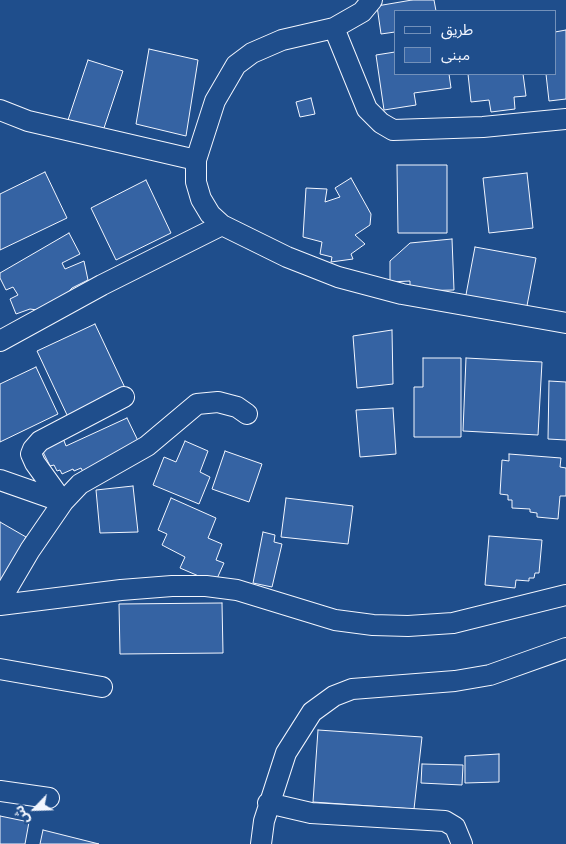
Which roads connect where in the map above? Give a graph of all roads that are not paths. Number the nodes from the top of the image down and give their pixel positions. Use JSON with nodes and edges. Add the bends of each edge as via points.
{"nodes":[{"id":1,"x":372,"y":0,"type":"edge"},
{"id":2,"x":334,"y":28,"type":"junction"},
{"id":3,"x":0,"y":110,"type":"edge"},
{"id":4,"x":566,"y":119,"type":"edge"},
{"id":5,"x":196,"y":160,"type":"junction"},
{"id":6,"x":222,"y":226,"type":"junction"},
{"id":7,"x":566,"y":323,"type":"edge"},
{"id":8,"x":0,"y":341,"type":"edge"},
{"id":9,"x":124,"y":397,"type":"dead end"},
{"id":10,"x":247,"y":414,"type":"dead end"},
{"id":11,"x":0,"y":480,"type":"edge"},
{"id":12,"x":64,"y":502,"type":"junction"},
{"id":13,"x":566,"y":595,"type":"edge"},
{"id":14,"x":0,"y":603,"type":"edge"},
{"id":15,"x":566,"y":648,"type":"edge"},
{"id":16,"x":0,"y":669,"type":"edge"},
{"id":17,"x":102,"y":687,"type":"dead end"},
{"id":18,"x":0,"y":792,"type":"edge"},
{"id":19,"x":49,"y":798,"type":"dead end"},
{"id":20,"x":268,"y":803,"type":"junction"},
{"id":21,"x":261,"y":844,"type":"edge"},
{"id":22,"x":462,"y":844,"type":"edge"}],
"edges":[{"from":1,"to":2,"type":"street","via":[[362,12]]},
{"from":2,"to":4,"type":"street","via":[[367,108],[393,130],[483,127]]},
{"from":2,"to":5,"type":"street","via":[[282,40],[252,53],[236,65],[215,101]]},
{"from":3,"to":5,"type":"street","via":[[28,121]]},
{"from":5,"to":6,"type":"street","via":[[196,182],[201,199]]},
{"from":6,"to":7,"type":"street","via":[[287,257],[370,287]]},
{"from":6,"to":8,"type":"street","via":[[102,285]]},
{"from":9,"to":12,"type":"street","via":[[40,441],[33,449],[31,454],[35,462]]},
{"from":10,"to":12,"type":"street","via":[[237,407],[218,402],[197,404],[147,446],[80,484]]},
{"from":11,"to":12,"type":"street"},
{"from":12,"to":14,"type":"street","via":[[30,550]]},
{"from":13,"to":14,"type":"street","via":[[453,623],[408,626],[335,620],[237,590],[206,586],[121,590]]},
{"from":15,"to":20,"type":"street","via":[[490,675],[352,689],[334,696],[312,712],[298,731],[286,753]]},
{"from":16,"to":17,"type":"street"},
{"from":18,"to":19,"type":"street"},
{"from":20,"to":21,"type":"street"},
{"from":20,"to":22,"type":"street","via":[[311,812],[444,821],[455,827]]}]}
